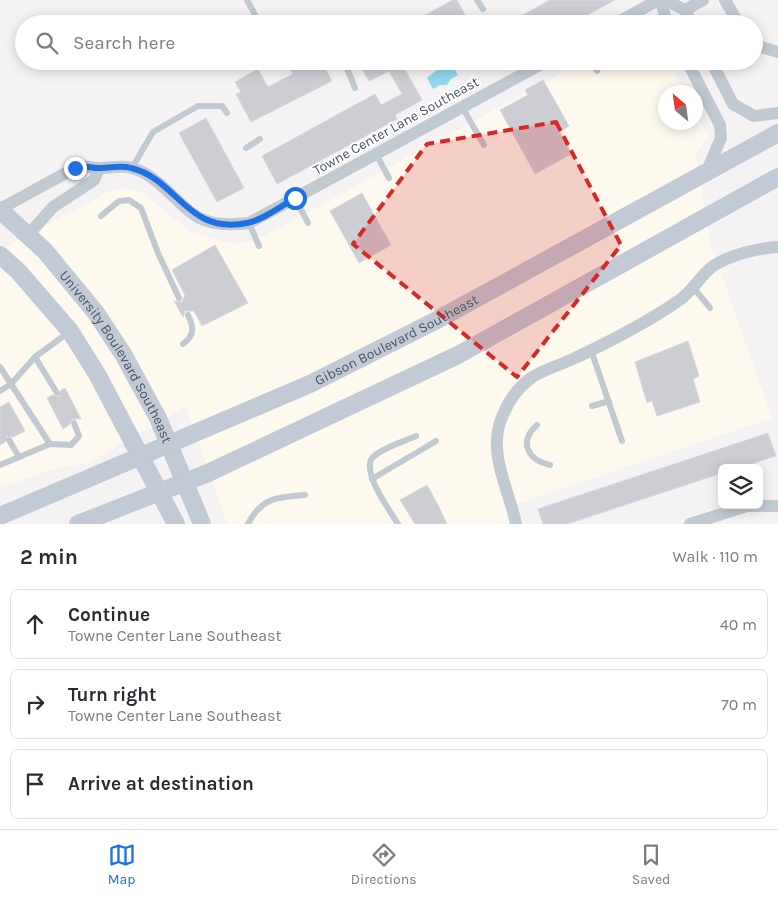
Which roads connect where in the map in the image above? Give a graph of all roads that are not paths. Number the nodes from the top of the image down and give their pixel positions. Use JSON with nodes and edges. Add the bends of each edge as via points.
{"nodes":[{"id":1,"x":247,"y":0,"type":"edge"},
{"id":2,"x":477,"y":0,"type":"edge"},
{"id":3,"x":661,"y":0,"type":"edge"},
{"id":4,"x":703,"y":0,"type":"edge"},
{"id":5,"x":726,"y":0,"type":"edge"},
{"id":6,"x":482,"y":9,"type":"dead end"},
{"id":7,"x":685,"y":10,"type":"junction"},
{"id":8,"x":255,"y":15,"type":"edge"},
{"id":9,"x":632,"y":15,"type":"edge"},
{"id":10,"x":665,"y":15,"type":"edge"},
{"id":11,"x":688,"y":15,"type":"edge"},
{"id":12,"x":734,"y":15,"type":"edge"},
{"id":13,"x":763,"y":48,"type":"edge"},
{"id":14,"x":778,"y":52,"type":"edge"},
{"id":15,"x":348,"y":70,"type":"edge"},
{"id":16,"x":530,"y":70,"type":"edge"},
{"id":17,"x":692,"y":70,"type":"edge"},
{"id":18,"x":716,"y":70,"type":"edge"},
{"id":19,"x":355,"y":88,"type":"dead end"},
{"id":20,"x":462,"y":107,"type":"junction"},
{"id":21,"x":778,"y":113,"type":"edge"},
{"id":22,"x":227,"y":114,"type":"dead end"},
{"id":23,"x":778,"y":133,"type":"edge"},
{"id":24,"x":260,"y":139,"type":"dead end"},
{"id":25,"x":484,"y":145,"type":"dead end"},
{"id":26,"x":246,"y":148,"type":"dead end"},
{"id":27,"x":376,"y":154,"type":"junction"},
{"id":28,"x":132,"y":168,"type":"junction"},
{"id":29,"x":99,"y":169,"type":"junction"},
{"id":30,"x":706,"y":173,"type":"junction"},
{"id":31,"x":778,"y":177,"type":"edge"},
{"id":32,"x":390,"y":178,"type":"dead end"},
{"id":33,"x":295,"y":198,"type":"junction"},
{"id":34,"x":0,"y":209,"type":"edge"},
{"id":35,"x":101,"y":216,"type":"dead end"},
{"id":36,"x":249,"y":223,"type":"junction"},
{"id":37,"x":308,"y":223,"type":"dead end"},
{"id":38,"x":28,"y":235,"type":"junction"},
{"id":39,"x":259,"y":246,"type":"dead end"},
{"id":40,"x":778,"y":247,"type":"edge"},
{"id":41,"x":0,"y":255,"type":"edge"},
{"id":42,"x":693,"y":287,"type":"junction"},
{"id":43,"x":179,"y":298,"type":"dead end"},
{"id":44,"x":710,"y":308,"type":"dead end"},
{"id":45,"x":188,"y":315,"type":"dead end"},
{"id":46,"x":70,"y":331,"type":"junction"},
{"id":47,"x":183,"y":344,"type":"dead end"},
{"id":48,"x":592,"y":350,"type":"junction"},
{"id":49,"x":35,"y":357,"type":"junction"},
{"id":50,"x":0,"y":368,"type":"edge"},
{"id":51,"x":11,"y":384,"type":"junction"},
{"id":52,"x":0,"y":391,"type":"edge"},
{"id":53,"x":56,"y":393,"type":"dead end"},
{"id":54,"x":609,"y":401,"type":"junction"},
{"id":55,"x":592,"y":406,"type":"dead end"},
{"id":56,"x":74,"y":423,"type":"dead end"},
{"id":57,"x":537,"y":425,"type":"dead end"},
{"id":58,"x":416,"y":436,"type":"dead end"},
{"id":59,"x":9,"y":440,"type":"dead end"},
{"id":60,"x":436,"y":441,"type":"dead end"},
{"id":61,"x":622,"y":441,"type":"dead end"},
{"id":62,"x":50,"y":444,"type":"junction"},
{"id":63,"x":170,"y":445,"type":"junction"},
{"id":64,"x":19,"y":457,"type":"junction"},
{"id":65,"x":141,"y":458,"type":"junction"},
{"id":66,"x":0,"y":465,"type":"edge"},
{"id":67,"x":550,"y":465,"type":"dead end"},
{"id":68,"x":372,"y":479,"type":"junction"},
{"id":69,"x":184,"y":483,"type":"junction"},
{"id":70,"x":160,"y":493,"type":"junction"},
{"id":71,"x":305,"y":495,"type":"dead end"},
{"id":72,"x":778,"y":506,"type":"edge"},
{"id":73,"x":0,"y":516,"type":"edge"},
{"id":74,"x":78,"y":524,"type":"edge"},
{"id":75,"x":176,"y":524,"type":"edge"},
{"id":76,"x":202,"y":524,"type":"edge"},
{"id":77,"x":248,"y":524,"type":"edge"},
{"id":78,"x":398,"y":524,"type":"edge"},
{"id":79,"x":516,"y":524,"type":"edge"},
{"id":80,"x":690,"y":524,"type":"edge"}],
"edges":[{"from":1,"to":8,"type":"lane"},
{"from":2,"to":6,"type":"lane"},
{"from":3,"to":7,"type":"street"},
{"from":3,"to":9,"type":"street"},
{"from":3,"to":10,"type":"street"},
{"from":4,"to":7,"type":"street"},
{"from":5,"to":12,"type":"street"},
{"from":7,"to":11,"type":"street"},
{"from":13,"to":14,"type":"street"},
{"from":15,"to":19,"type":"lane"},
{"from":16,"to":20,"type":"street","name":"Towne Center Lane Southeast"},
{"from":17,"to":30,"type":"street","via":[[720,125],[721,138]]},
{"from":18,"to":21,"type":"street","via":[[733,104],[754,116]]},
{"from":20,"to":25,"type":"lane"},
{"from":20,"to":27,"type":"street","name":"Towne Center Lane Southeast"},
{"from":22,"to":28,"type":"lane","via":[[222,106],[198,106],[153,132]]},
{"from":23,"to":30,"type":"main road","name":"Gibson Boulevard Southeast"},
{"from":24,"to":26,"type":"lane"},
{"from":27,"to":32,"type":"lane"},
{"from":27,"to":33,"type":"street","name":"Towne Center Lane Southeast"},
{"from":28,"to":29,"type":"street","name":"Towne Center Lane Southeast","via":[[114,166]]},
{"from":28,"to":36,"type":"street","name":"Towne Center Lane Southeast","via":[[156,181],[195,215],[218,224]]},
{"from":29,"to":34,"type":"street","name":"Towne Center Lane Southeast","via":[[87,165],[75,168]]},
{"from":29,"to":38,"type":"street","via":[[94,180],[53,207]]},
{"from":30,"to":63,"type":"main road","name":"Gibson Boulevard Southeast","via":[[419,330],[310,384]]},
{"from":31,"to":69,"type":"main road","via":[[458,355]]},
{"from":33,"to":36,"type":"street","name":"Towne Center Lane Southeast"},
{"from":33,"to":37,"type":"lane"},
{"from":34,"to":38,"type":"main road","name":"University Boulevard Southeast"},
{"from":35,"to":43,"type":"lane","via":[[119,201],[129,200],[142,208]]},
{"from":36,"to":39,"type":"lane"},
{"from":38,"to":63,"type":"main road","name":"University Boulevard Southeast","via":[[46,251],[96,313],[123,354]]},
{"from":40,"to":42,"type":"street","via":[[730,258],[713,267]]},
{"from":41,"to":46,"type":"main road","name":"University Boulevard Southeast"},
{"from":42,"to":44,"type":"lane"},
{"from":42,"to":48,"type":"street","via":[[680,300]]},
{"from":45,"to":47,"type":"lane","via":[[193,331],[191,338]]},
{"from":46,"to":49,"type":"lane"},
{"from":46,"to":65,"type":"main road","name":"University Boulevard Southeast","via":[[97,374]]},
{"from":48,"to":54,"type":"lane"},
{"from":48,"to":79,"type":"street","via":[[530,378],[513,396],[502,418],[497,436],[497,458]]},
{"from":49,"to":51,"type":"lane"},
{"from":49,"to":53,"type":"lane"},
{"from":50,"to":51,"type":"lane"},
{"from":51,"to":52,"type":"lane"},
{"from":51,"to":62,"type":"lane"},
{"from":54,"to":55,"type":"lane"},
{"from":54,"to":61,"type":"lane"},
{"from":56,"to":62,"type":"lane","via":[[79,436],[70,445]]},
{"from":57,"to":67,"type":"lane","via":[[527,438],[527,447],[532,457]]},
{"from":58,"to":68,"type":"lane","via":[[372,458],[368,466]]},
{"from":59,"to":64,"type":"lane"},
{"from":60,"to":68,"type":"lane"},
{"from":62,"to":64,"type":"lane"},
{"from":63,"to":65,"type":"main road","name":"Gibson Boulevard Southeast"},
{"from":63,"to":69,"type":"main road","name":"University Boulevard Southeast"},
{"from":64,"to":66,"type":"lane"},
{"from":65,"to":70,"type":"main road","name":"University Boulevard Southeast"},
{"from":65,"to":73,"type":"main road","name":"Gibson Boulevard Southeast"},
{"from":68,"to":78,"type":"lane"},
{"from":69,"to":70,"type":"main road"},
{"from":69,"to":76,"type":"main road","name":"University Boulevard Southeast"},
{"from":70,"to":74,"type":"main road"},
{"from":70,"to":75,"type":"main road","name":"University Boulevard Southeast"},
{"from":71,"to":77,"type":"lane","via":[[276,498],[262,505]]},
{"from":72,"to":80,"type":"street","via":[[747,506]]}]}
